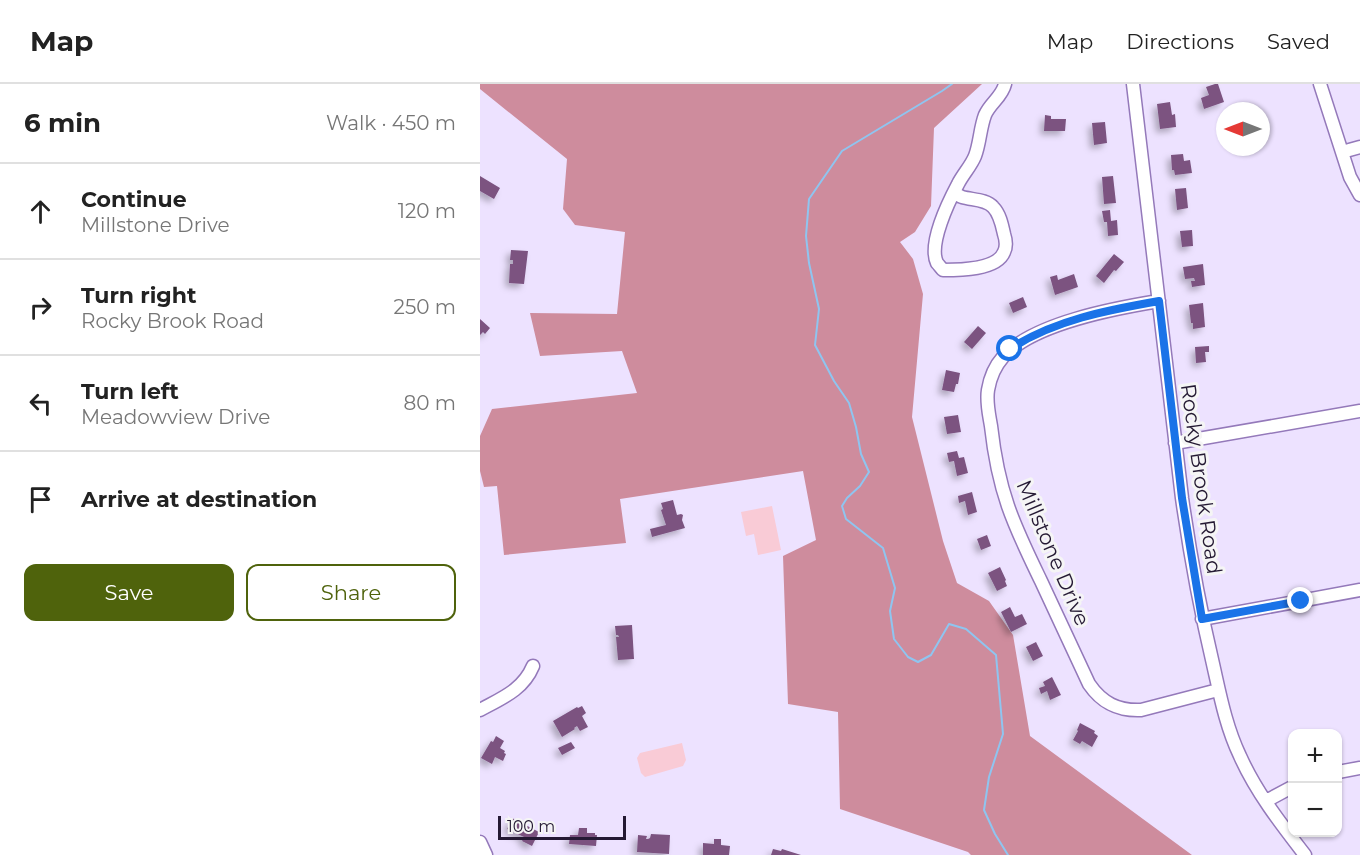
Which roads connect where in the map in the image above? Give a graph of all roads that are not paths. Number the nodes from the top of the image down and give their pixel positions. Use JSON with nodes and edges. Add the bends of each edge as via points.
{"nodes":[{"id":1,"x":1005,"y":84,"type":"edge"},
{"id":2,"x":1133,"y":84,"type":"edge"},
{"id":3,"x":1320,"y":84,"type":"edge"},
{"id":4,"x":1360,"y":147,"type":"edge"},
{"id":5,"x":1342,"y":152,"type":"junction"},
{"id":6,"x":954,"y":193,"type":"junction"},
{"id":7,"x":1360,"y":195,"type":"edge"},
{"id":8,"x":1159,"y":301,"type":"junction"},
{"id":9,"x":1360,"y":411,"type":"edge"},
{"id":10,"x":1175,"y":443,"type":"junction"},
{"id":11,"x":1360,"y":590,"type":"edge"},
{"id":12,"x":1202,"y":619,"type":"junction"},
{"id":13,"x":533,"y":666,"type":"dead end"},
{"id":14,"x":1218,"y":690,"type":"junction"},
{"id":15,"x":480,"y":710,"type":"edge"},
{"id":16,"x":1360,"y":768,"type":"edge"},
{"id":17,"x":1342,"y":771,"type":"edge"},
{"id":18,"x":1288,"y":790,"type":"edge"},
{"id":19,"x":1266,"y":801,"type":"junction"},
{"id":20,"x":480,"y":842,"type":"edge"},
{"id":21,"x":486,"y":855,"type":"edge"},
{"id":22,"x":1305,"y":855,"type":"edge"}],
"edges":[{"from":1,"to":6,"type":"street","via":[[985,115],[977,152]]},
{"from":2,"to":8,"type":"street","name":"Rocky Brook Road"},
{"from":3,"to":5,"type":"street"},
{"from":4,"to":5,"type":"street"},
{"from":5,"to":7,"type":"street"},
{"from":6,"to":6,"type":"street","via":[[938,232],[938,264],[943,270],[964,270],[992,263],[1005,252],[1000,218],[993,206]]},
{"from":8,"to":10,"type":"street","name":"Rocky Brook Road"},
{"from":8,"to":14,"type":"street","name":"Millstone Drive","via":[[1068,322],[1010,349],[995,368],[988,391],[994,449],[1017,529],[1094,692],[1112,706],[1141,710]]},
{"from":9,"to":10,"type":"street"},
{"from":10,"to":12,"type":"street","name":"Rocky Brook Road"},
{"from":11,"to":12,"type":"street"},
{"from":12,"to":14,"type":"street","name":"Rocky Brook Road"},
{"from":13,"to":15,"type":"street","via":[[522,685]]},
{"from":14,"to":19,"type":"street","name":"Rocky Brook Road","via":[[1239,756]]},
{"from":16,"to":17,"type":"street"},
{"from":18,"to":19,"type":"street"},
{"from":19,"to":22,"type":"street","name":"Rocky Brook Road"},
{"from":20,"to":21,"type":"street"}]}
